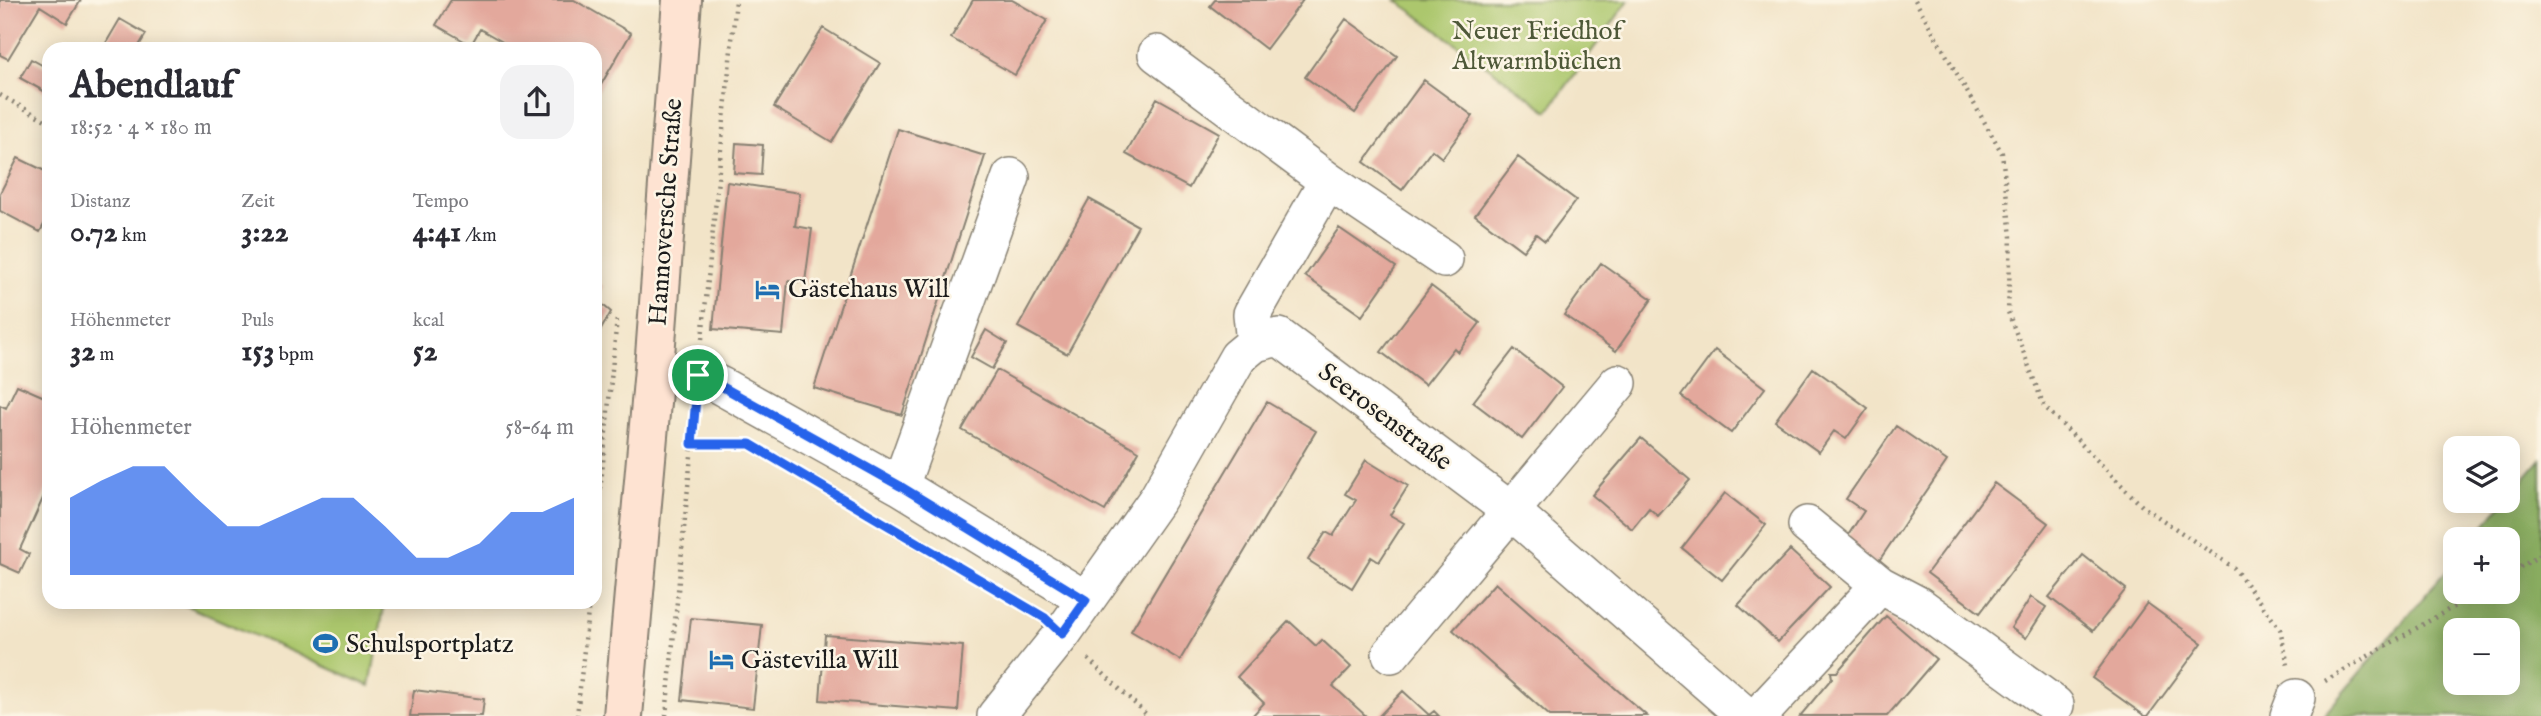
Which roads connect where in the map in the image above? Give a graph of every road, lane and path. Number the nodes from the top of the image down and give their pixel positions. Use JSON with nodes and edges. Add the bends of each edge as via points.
{"nodes":[{"id":1,"x":682,"y":0,"type":"edge"},
{"id":2,"x":736,"y":0,"type":"edge"},
{"id":3,"x":1915,"y":0,"type":"edge"},
{"id":4,"x":1157,"y":54,"type":"dead end"},
{"id":5,"x":0,"y":95,"type":"edge"},
{"id":6,"x":42,"y":118,"type":"edge"},
{"id":7,"x":1011,"y":177,"type":"dead end"},
{"id":8,"x":1328,"y":181,"type":"junction"},
{"id":9,"x":1444,"y":259,"type":"dead end"},
{"id":10,"x":1255,"y":342,"type":"junction"},
{"id":11,"x":654,"y":369,"type":"junction"},
{"id":12,"x":698,"y":375,"type":"junction"},
{"id":13,"x":1618,"y":383,"type":"dead end"},
{"id":14,"x":692,"y":444,"type":"junction"},
{"id":15,"x":750,"y":444,"type":"dead end"},
{"id":16,"x":602,"y":449,"type":"edge"},
{"id":17,"x":602,"y":474,"type":"edge"},
{"id":18,"x":900,"y":486,"type":"junction"},
{"id":19,"x":1511,"y":511,"type":"junction"},
{"id":20,"x":1807,"y":525,"type":"dead end"},
{"id":21,"x":2541,"y":555,"type":"edge"},
{"id":22,"x":2520,"y":568,"type":"edge"},
{"id":23,"x":1880,"y":585,"type":"junction"},
{"id":24,"x":1086,"y":600,"type":"junction"},
{"id":25,"x":2460,"y":604,"type":"edge"},
{"id":26,"x":588,"y":609,"type":"edge"},
{"id":27,"x":1062,"y":634,"type":"junction"},
{"id":28,"x":1391,"y":654,"type":"dead end"},
{"id":29,"x":2055,"y":705,"type":"dead end"},
{"id":30,"x":2293,"y":707,"type":"edge"},
{"id":31,"x":577,"y":716,"type":"edge"},
{"id":32,"x":623,"y":716,"type":"edge"},
{"id":33,"x":666,"y":716,"type":"edge"},
{"id":34,"x":996,"y":716,"type":"edge"},
{"id":35,"x":1148,"y":716,"type":"edge"},
{"id":36,"x":1746,"y":716,"type":"edge"},
{"id":37,"x":1758,"y":716,"type":"edge"}],
"edges":[{"from":1,"to":11,"type":"main road","name":"Hannoversche Straße"},
{"from":2,"to":12,"type":"path"},
{"from":3,"to":30,"type":"path","via":[[2002,153],[2011,237],[2008,312],[2045,406],[2142,506],[2234,568],[2280,629]]},
{"from":4,"to":8,"type":"street"},
{"from":5,"to":6,"type":"path"},
{"from":7,"to":18,"type":"street"},
{"from":8,"to":9,"type":"street"},
{"from":8,"to":10,"type":"street","via":[[1252,314]]},
{"from":10,"to":19,"type":"street","name":"Seerosenstraße","via":[[1279,337]]},
{"from":10,"to":24,"type":"street","via":[[1238,357],[1158,498]]},
{"from":11,"to":12,"type":"street"},
{"from":11,"to":32,"type":"main road","name":"Hannoversche Straße"},
{"from":12,"to":14,"type":"path"},
{"from":12,"to":18,"type":"street"},
{"from":13,"to":19,"type":"street"},
{"from":14,"to":15,"type":"path"},
{"from":14,"to":33,"type":"path"},
{"from":16,"to":17,"type":"path"},
{"from":18,"to":24,"type":"street"},
{"from":19,"to":28,"type":"street"},
{"from":19,"to":36,"type":"street","name":"Seerosenstraße"},
{"from":20,"to":23,"type":"street"},
{"from":21,"to":22,"type":"path"},
{"from":23,"to":29,"type":"street","via":[[1917,605]]},
{"from":23,"to":37,"type":"street"},
{"from":24,"to":27,"type":"street"},
{"from":25,"to":30,"type":"path"},
{"from":26,"to":31,"type":"path"},
{"from":27,"to":34,"type":"street"},
{"from":27,"to":35,"type":"path"}]}
